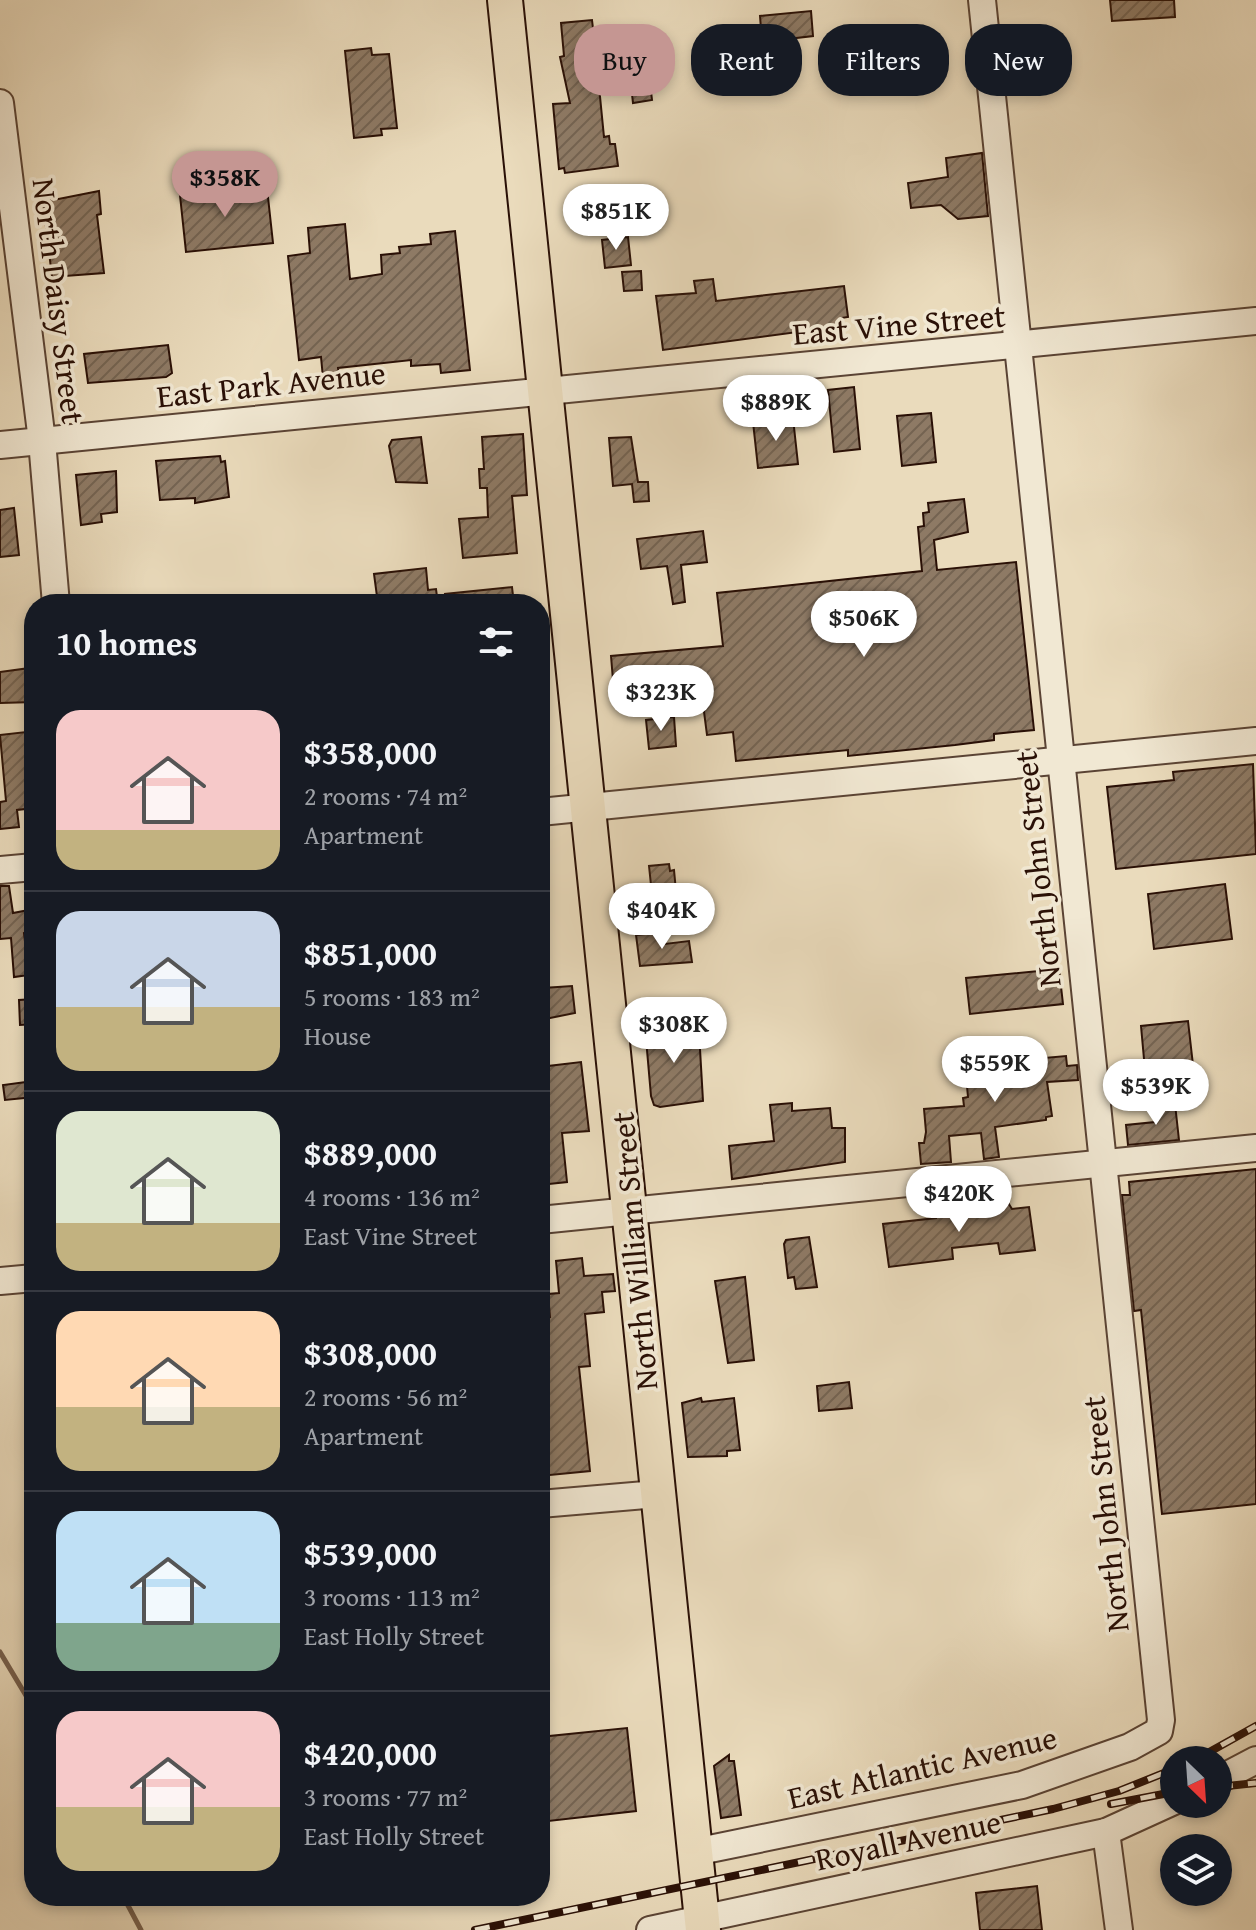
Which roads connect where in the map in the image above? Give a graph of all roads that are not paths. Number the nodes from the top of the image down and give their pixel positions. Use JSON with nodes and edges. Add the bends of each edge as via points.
{"nodes":[{"id":1,"x":505,"y":0,"type":"edge"},
{"id":2,"x":982,"y":0,"type":"edge"},
{"id":3,"x":0,"y":103,"type":"edge"},
{"id":4,"x":1256,"y":321,"type":"edge"},
{"id":5,"x":1017,"y":347,"type":"junction"},
{"id":6,"x":548,"y":391,"type":"junction"},
{"id":7,"x":42,"y":441,"type":"junction"},
{"id":8,"x":0,"y":445,"type":"edge"},
{"id":9,"x":55,"y":594,"type":"edge"},
{"id":10,"x":1256,"y":741,"type":"edge"},
{"id":11,"x":1061,"y":760,"type":"junction"},
{"id":12,"x":591,"y":806,"type":"junction"},
{"id":13,"x":550,"y":811,"type":"edge"},
{"id":14,"x":24,"y":868,"type":"edge"},
{"id":15,"x":0,"y":870,"type":"edge"},
{"id":16,"x":1256,"y":1148,"type":"edge"},
{"id":17,"x":1102,"y":1165,"type":"junction"},
{"id":18,"x":630,"y":1209,"type":"junction"},
{"id":19,"x":550,"y":1219,"type":"edge"},
{"id":20,"x":24,"y":1279,"type":"edge"},
{"id":21,"x":0,"y":1281,"type":"edge"},
{"id":22,"x":657,"y":1494,"type":"junction"},
{"id":23,"x":550,"y":1503,"type":"edge"},
{"id":24,"x":1159,"y":1731,"type":"joint"},
{"id":25,"x":1256,"y":1760,"type":"edge"},
{"id":26,"x":1232,"y":1773,"type":"edge"},
{"id":27,"x":1160,"y":1807,"type":"edge"},
{"id":28,"x":1106,"y":1832,"type":"junction"},
{"id":29,"x":695,"y":1852,"type":"junction"},
{"id":30,"x":702,"y":1924,"type":"edge"},
{"id":31,"x":650,"y":1930,"type":"edge"},
{"id":32,"x":1119,"y":1930,"type":"edge"}],
"edges":[{"from":1,"to":6,"type":"main road","name":"North William Street"},
{"from":2,"to":5,"type":"street","name":"North John Street"},
{"from":3,"to":7,"type":"street","name":"North Daisy Street"},
{"from":4,"to":5,"type":"street","name":"East Vine Street"},
{"from":5,"to":6,"type":"street","name":"East Vine Street"},
{"from":5,"to":11,"type":"street","name":"North John Street"},
{"from":6,"to":7,"type":"street","name":"East Park Avenue"},
{"from":6,"to":12,"type":"main road","name":"North William Street"},
{"from":7,"to":8,"type":"street","name":"East Park Avenue"},
{"from":7,"to":9,"type":"street","name":"North Daisy Street"},
{"from":10,"to":11,"type":"street"},
{"from":11,"to":12,"type":"street"},
{"from":11,"to":17,"type":"street","name":"North John Street"},
{"from":12,"to":13,"type":"street"},
{"from":12,"to":18,"type":"main road","name":"North William Street"},
{"from":14,"to":15,"type":"street"},
{"from":16,"to":17,"type":"street"},
{"from":17,"to":18,"type":"street"},
{"from":17,"to":24,"type":"street","name":"North John Street","via":[[1161,1708]]},
{"from":18,"to":19,"type":"street"},
{"from":18,"to":22,"type":"main road","name":"North William Street"},
{"from":20,"to":21,"type":"street"},
{"from":22,"to":23,"type":"street"},
{"from":22,"to":29,"type":"main road","name":"North William Street"},
{"from":24,"to":29,"type":"street","name":"East Atlantic Avenue","via":[[1130,1747],[1022,1785]]},
{"from":25,"to":26,"type":"street"},
{"from":27,"to":28,"type":"street","name":"Royall Avenue"},
{"from":28,"to":30,"type":"street","name":"Royall Avenue"},
{"from":28,"to":32,"type":"street"},
{"from":29,"to":30,"type":"main road","name":"North William Street"},
{"from":30,"to":31,"type":"street","name":"Royall Avenue"}]}
